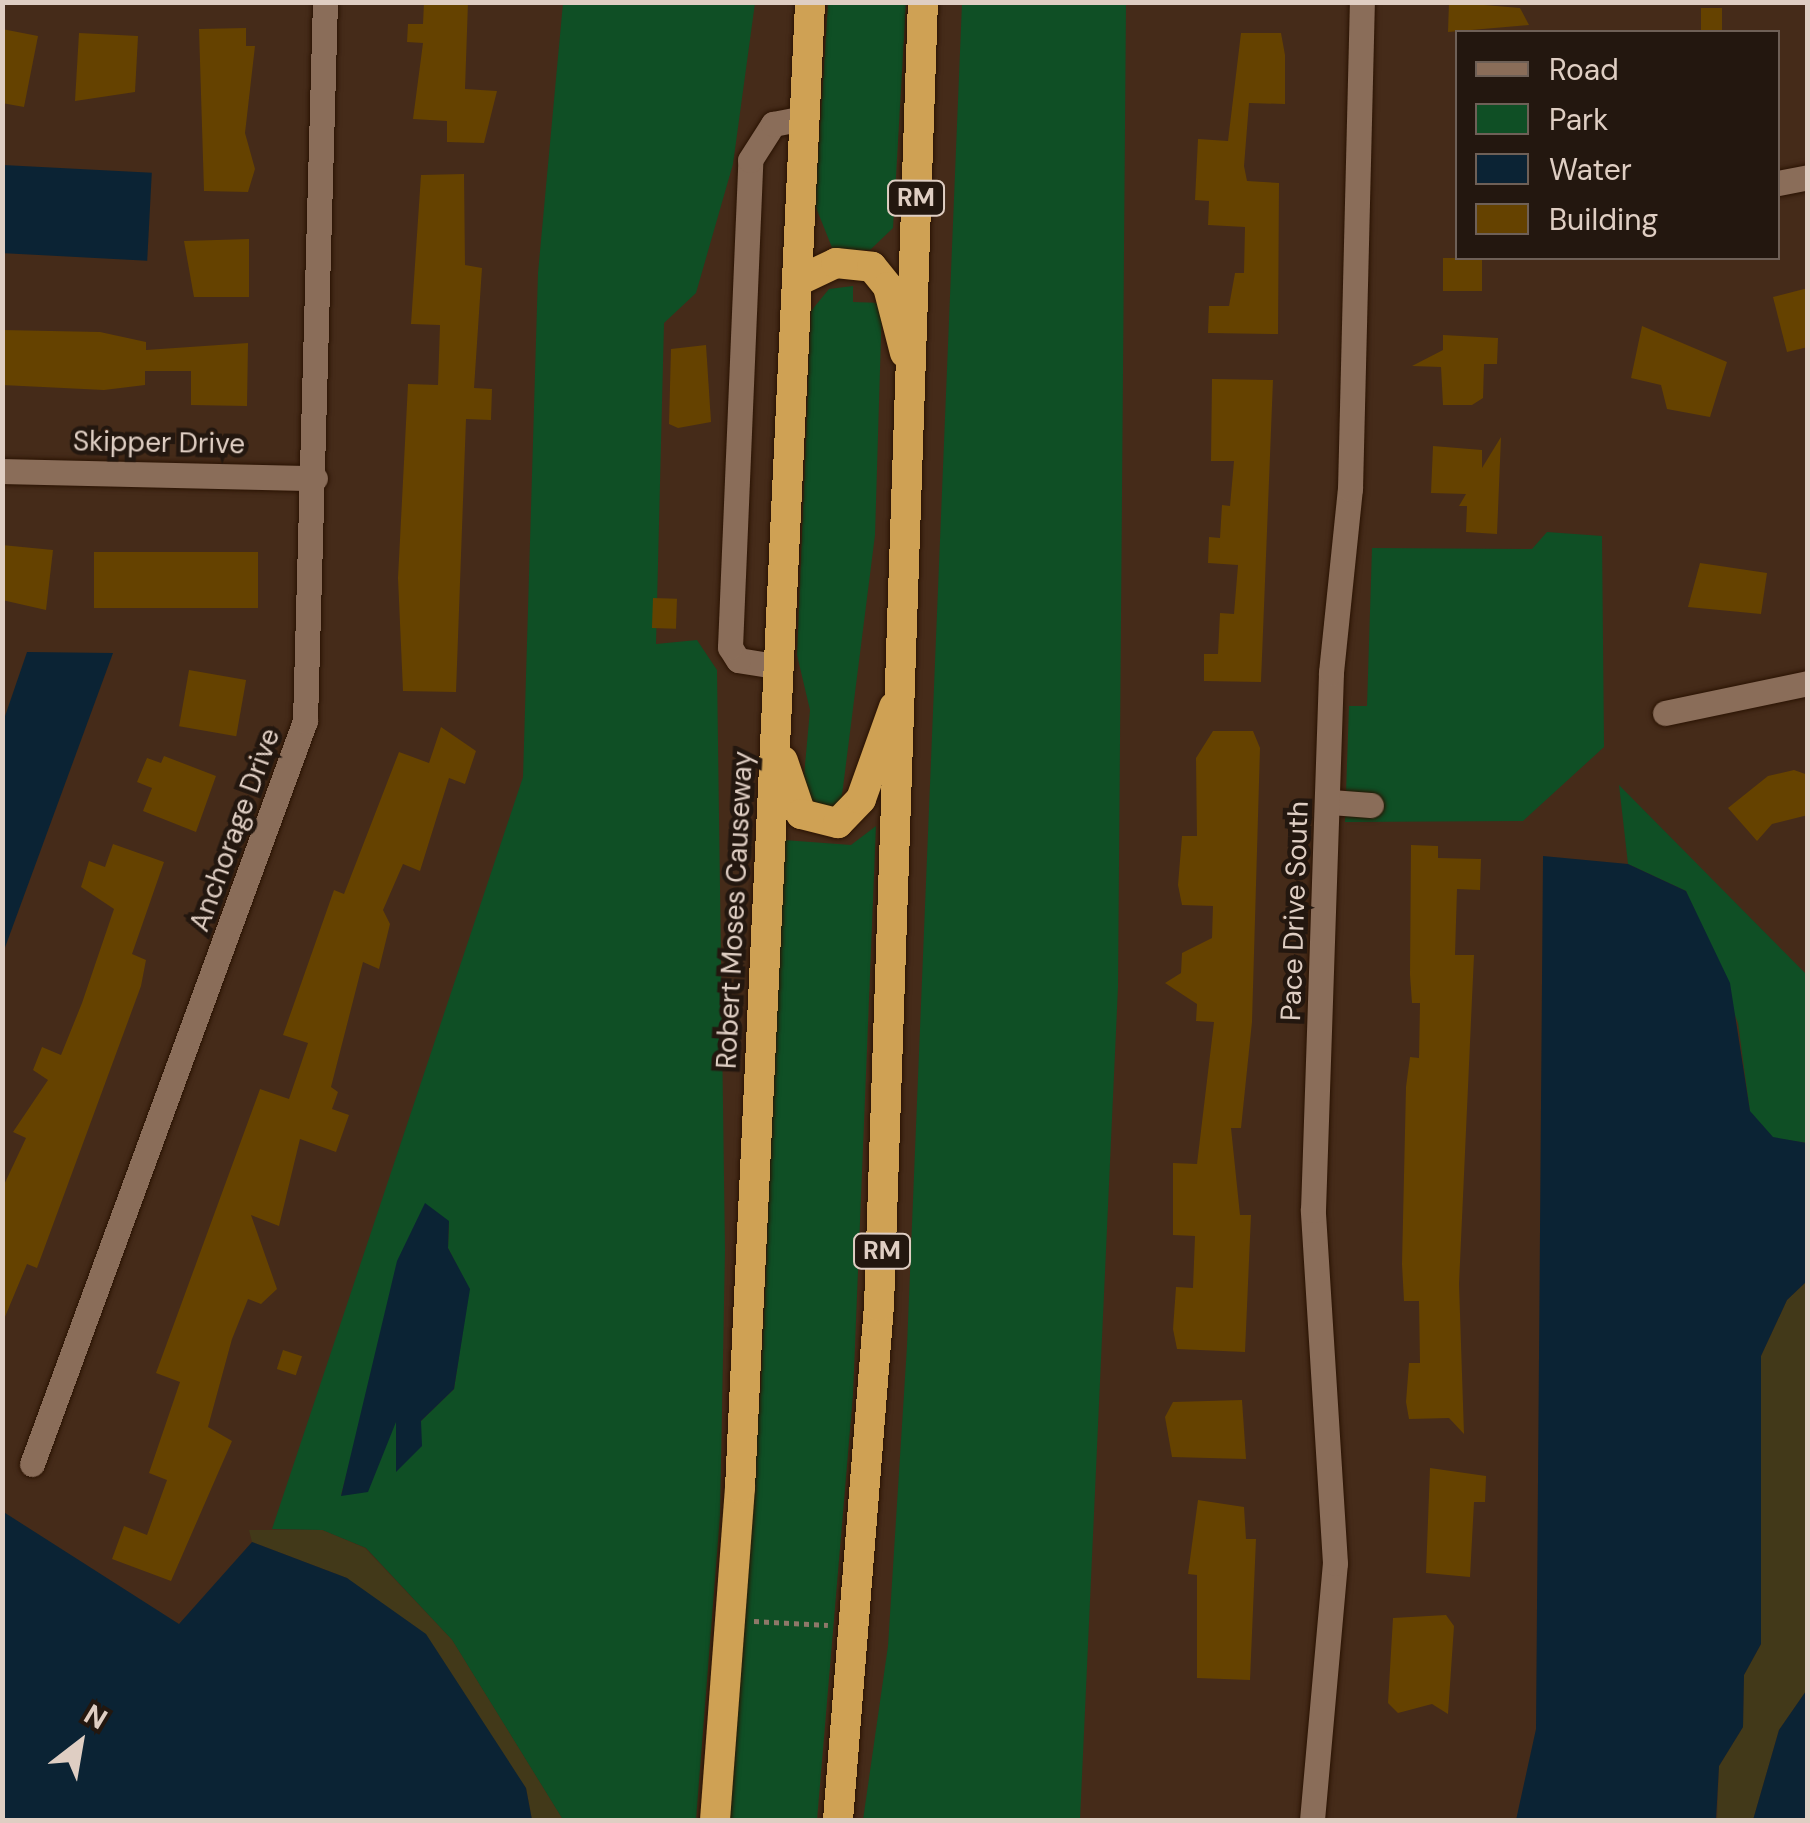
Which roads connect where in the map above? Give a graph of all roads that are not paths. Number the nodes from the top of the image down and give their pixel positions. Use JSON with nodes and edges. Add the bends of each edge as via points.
{"nodes":[{"id":1,"x":324,"y":2,"type":"edge"},
{"id":2,"x":810,"y":2,"type":"edge"},
{"id":3,"x":923,"y":2,"type":"edge"},
{"id":4,"x":1362,"y":2,"type":"edge"},
{"id":5,"x":805,"y":118,"type":"junction"},
{"id":6,"x":1808,"y":177,"type":"edge"},
{"id":7,"x":1780,"y":183,"type":"edge"},
{"id":8,"x":798,"y":281,"type":"junction"},
{"id":9,"x":916,"y":394,"type":"junction"},
{"id":10,"x":2,"y":471,"type":"edge"},
{"id":11,"x":315,"y":478,"type":"junction"},
{"id":12,"x":775,"y":666,"type":"junction"},
{"id":13,"x":904,"y":680,"type":"junction"},
{"id":14,"x":1808,"y":683,"type":"edge"},
{"id":15,"x":1665,"y":713,"type":"dead end"},
{"id":16,"x":776,"y":734,"type":"junction"},
{"id":17,"x":1330,"y":802,"type":"junction"},
{"id":18,"x":1371,"y":805,"type":"dead end"},
{"id":19,"x":32,"y":1464,"type":"dead end"},
{"id":20,"x":715,"y":1820,"type":"edge"},
{"id":21,"x":838,"y":1820,"type":"edge"},
{"id":22,"x":1312,"y":1820,"type":"edge"}],
"edges":[{"from":1,"to":11,"type":"street","name":"Anchorage Drive"},
{"from":2,"to":5,"type":"highway","name":"Robert Moses Causeway"},
{"from":3,"to":9,"type":"highway","number":"RM"},
{"from":4,"to":17,"type":"street","name":"Pace Drive South","via":[[1350,489]]},
{"from":5,"to":8,"type":"highway","name":"Robert Moses Causeway"},
{"from":5,"to":12,"type":"street","via":[[773,124],[754,143],[748,195],[730,647],[738,660]]},
{"from":6,"to":7,"type":"street"},
{"from":8,"to":9,"type":"highway","via":[[848,262],[880,275]]},
{"from":8,"to":12,"type":"highway","name":"Robert Moses Causeway"},
{"from":9,"to":13,"type":"highway","number":"RM"},
{"from":10,"to":11,"type":"street","name":"Skipper Drive"},
{"from":11,"to":19,"type":"street","name":"Anchorage Drive","via":[[306,722]]},
{"from":12,"to":16,"type":"highway","name":"Robert Moses Causeway"},
{"from":13,"to":16,"type":"highway","via":[[861,799],[838,823],[801,814]]},
{"from":13,"to":21,"type":"highway","number":"RM","via":[[879,1306]]},
{"from":14,"to":15,"type":"street"},
{"from":16,"to":20,"type":"highway","name":"Robert Moses Causeway","via":[[732,1620]]},
{"from":17,"to":18,"type":"street"},
{"from":17,"to":22,"type":"street","name":"Pace Drive South","via":[[1313,1210],[1336,1563]]}]}
